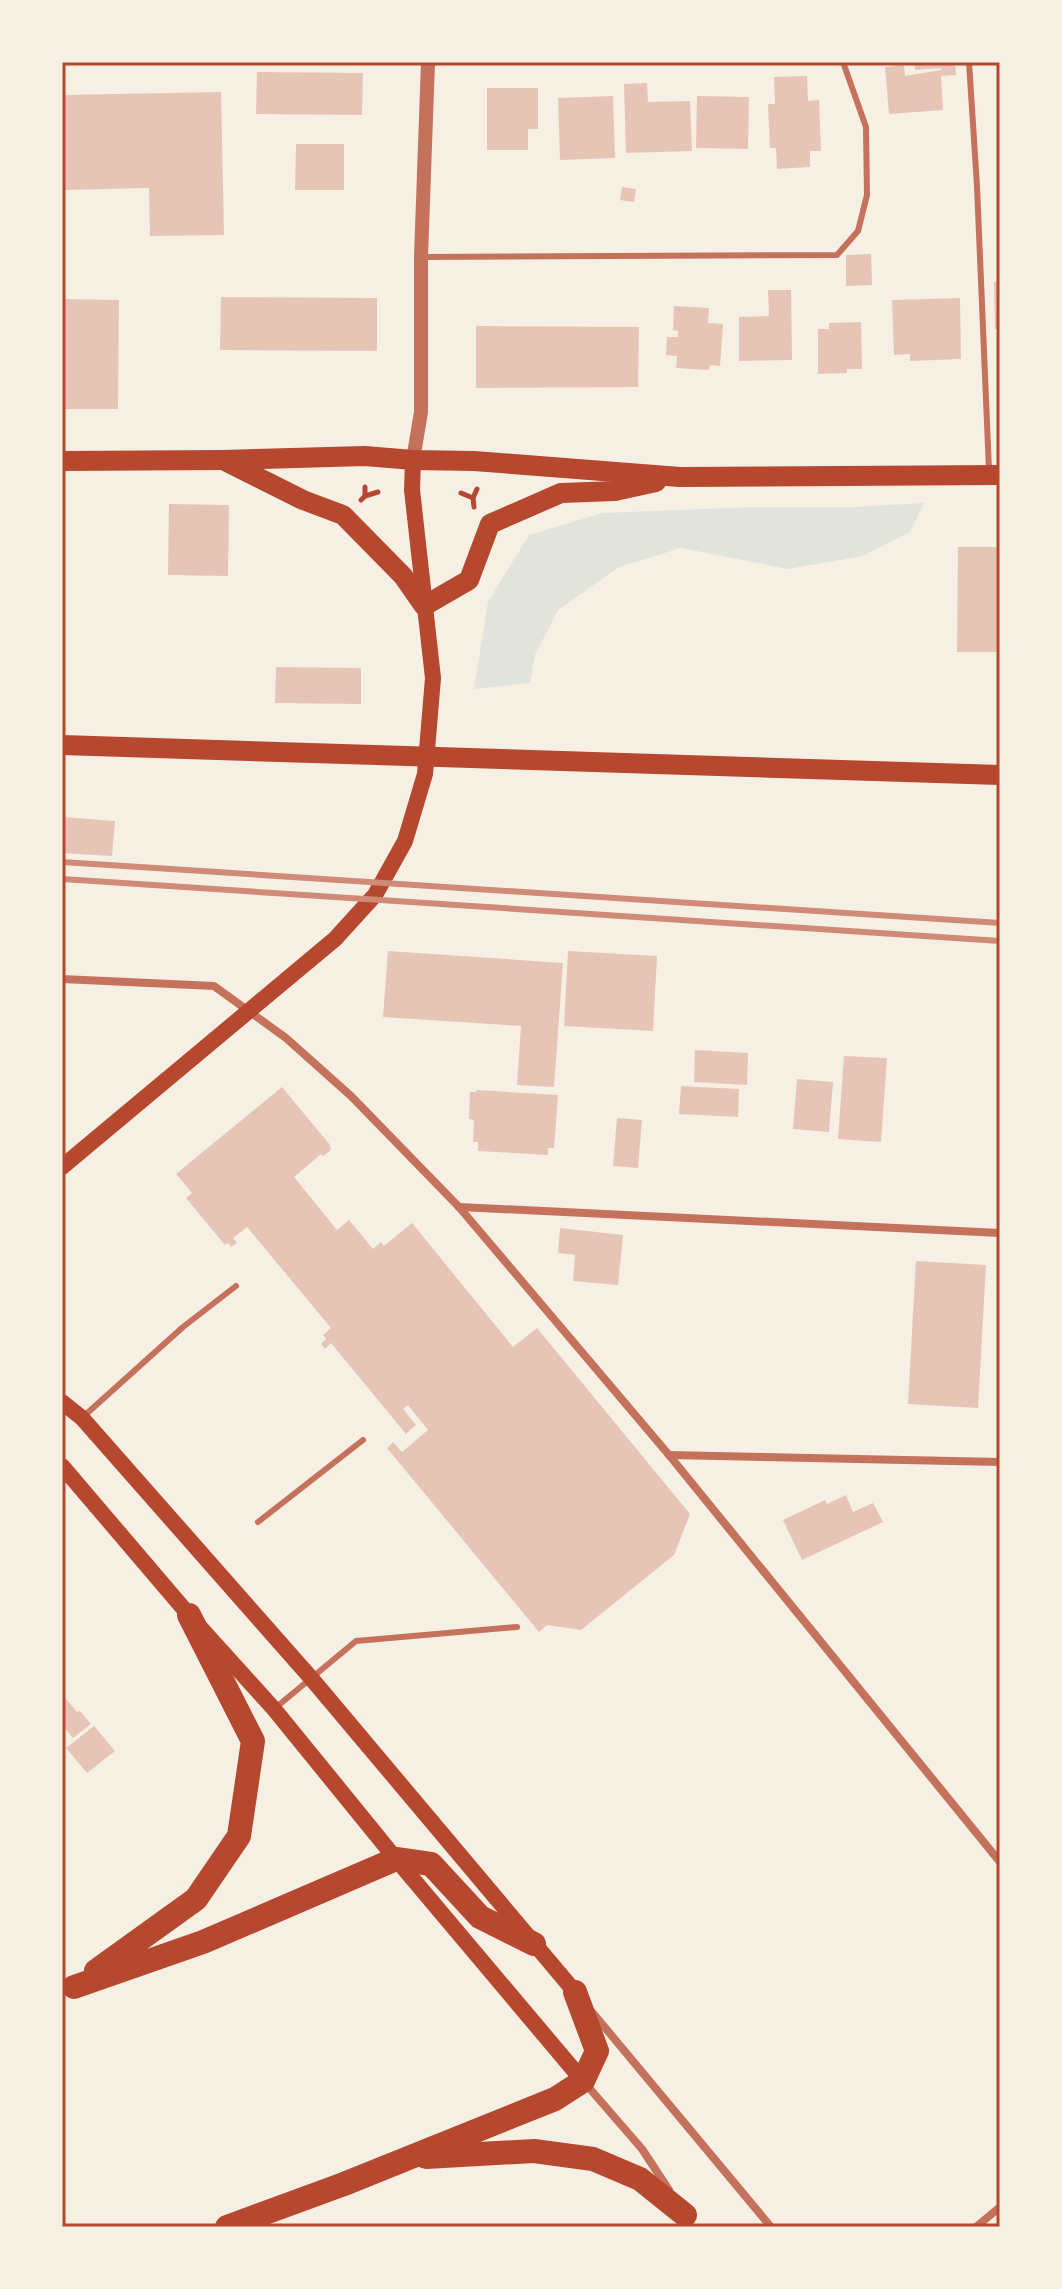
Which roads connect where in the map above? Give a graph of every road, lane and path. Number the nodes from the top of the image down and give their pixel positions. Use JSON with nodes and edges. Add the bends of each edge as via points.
{"nodes":[{"id":1,"x":428,"y":62,"type":"edge"},
{"id":2,"x":843,"y":62,"type":"edge"},
{"id":3,"x":969,"y":62,"type":"edge"},
{"id":4,"x":421,"y":257,"type":"junction"},
{"id":5,"x":223,"y":460,"type":"junction"},
{"id":6,"x":413,"y":460,"type":"junction"},
{"id":7,"x":62,"y":461,"type":"edge"},
{"id":8,"x":994,"y":475,"type":"edge"},
{"id":9,"x":680,"y":477,"type":"junction"},
{"id":10,"x":365,"y":487,"type":"dead end"},
{"id":11,"x":477,"y":489,"type":"dead end"},
{"id":12,"x":378,"y":492,"type":"dead end"},
{"id":13,"x":461,"y":493,"type":"dead end"},
{"id":14,"x":365,"y":496,"type":"junction"},
{"id":15,"x":473,"y":498,"type":"junction"},
{"id":16,"x":358,"y":504,"type":"dead end"},
{"id":17,"x":475,"y":509,"type":"dead end"},
{"id":18,"x":424,"y":606,"type":"junction"},
{"id":19,"x":62,"y":745,"type":"edge"},
{"id":20,"x":1000,"y":775,"type":"edge"},
{"id":21,"x":62,"y":979,"type":"edge"},
{"id":22,"x":62,"y":1167,"type":"edge"},
{"id":23,"x":459,"y":1207,"type":"junction"},
{"id":24,"x":1000,"y":1233,"type":"edge"},
{"id":25,"x":236,"y":1286,"type":"dead end"},
{"id":26,"x":62,"y":1389,"type":"edge"},
{"id":27,"x":62,"y":1402,"type":"edge"},
{"id":28,"x":82,"y":1418,"type":"junction"},
{"id":29,"x":363,"y":1440,"type":"dead end"},
{"id":30,"x":669,"y":1455,"type":"junction"},
{"id":31,"x":1000,"y":1462,"type":"edge"},
{"id":32,"x":62,"y":1466,"type":"edge"},
{"id":33,"x":258,"y":1522,"type":"dead end"},
{"id":34,"x":189,"y":1615,"type":"junction"},
{"id":35,"x":517,"y":1627,"type":"dead end"},
{"id":36,"x":311,"y":1678,"type":"junction"},
{"id":37,"x":274,"y":1709,"type":"junction"},
{"id":38,"x":396,"y":1859,"type":"junction"},
{"id":39,"x":1000,"y":1862,"type":"edge"},
{"id":40,"x":534,"y":1944,"type":"junction"},
{"id":41,"x":68,"y":1990,"type":"edge"},
{"id":42,"x":575,"y":1992,"type":"junction"},
{"id":43,"x":583,"y":2081,"type":"junction"},
{"id":44,"x":408,"y":2158,"type":"junction"},
{"id":45,"x":1000,"y":2207,"type":"edge"},
{"id":46,"x":691,"y":2221,"type":"edge"},
{"id":47,"x":227,"y":2227,"type":"edge"},
{"id":48,"x":771,"y":2227,"type":"edge"},
{"id":49,"x":976,"y":2227,"type":"edge"}],
"edges":[{"from":1,"to":4,"type":"street"},
{"from":2,"to":4,"type":"lane","via":[[866,127],[867,195],[858,231],[837,255]]},
{"from":3,"to":8,"type":"lane"},
{"from":4,"to":6,"type":"street","via":[[421,412]]},
{"from":5,"to":6,"type":"main road"},
{"from":5,"to":7,"type":"main road"},
{"from":5,"to":18,"type":"main road","via":[[343,515],[403,576]]},
{"from":6,"to":9,"type":"main road"},
{"from":6,"to":18,"type":"main road"},
{"from":8,"to":9,"type":"main road"},
{"from":9,"to":18,"type":"main road","via":[[615,491],[561,493],[490,524],[469,580]]},
{"from":10,"to":14,"type":"path"},
{"from":11,"to":15,"type":"path"},
{"from":12,"to":14,"type":"path"},
{"from":13,"to":15,"type":"path"},
{"from":14,"to":16,"type":"path"},
{"from":15,"to":17,"type":"path"},
{"from":18,"to":22,"type":"main road","via":[[433,678],[425,774],[405,841],[375,895],[335,939]]},
{"from":19,"to":20,"type":"main road"},
{"from":21,"to":23,"type":"street","via":[[214,986],[286,1038],[351,1096]]},
{"from":23,"to":24,"type":"street"},
{"from":23,"to":30,"type":"street"},
{"from":25,"to":28,"type":"lane"},
{"from":26,"to":28,"type":"main road"},
{"from":27,"to":28,"type":"main road"},
{"from":28,"to":36,"type":"main road"},
{"from":29,"to":33,"type":"lane"},
{"from":30,"to":31,"type":"street"},
{"from":30,"to":39,"type":"street"},
{"from":32,"to":34,"type":"main road"},
{"from":34,"to":37,"type":"main road"},
{"from":34,"to":41,"type":"highway","via":[[253,1741],[239,1836],[196,1899]]},
{"from":35,"to":36,"type":"lane","via":[[356,1641]]},
{"from":36,"to":37,"type":"lane"},
{"from":36,"to":40,"type":"main road"},
{"from":37,"to":38,"type":"main road"},
{"from":38,"to":40,"type":"highway","via":[[431,1864],[480,1917]]},
{"from":38,"to":41,"type":"highway","via":[[203,1942]]},
{"from":38,"to":43,"type":"main road"},
{"from":40,"to":42,"type":"main road"},
{"from":42,"to":43,"type":"highway","via":[[597,2051]]},
{"from":42,"to":48,"type":"street"},
{"from":43,"to":44,"type":"highway","via":[[555,2099]]},
{"from":43,"to":46,"type":"street","via":[[642,2149]]},
{"from":44,"to":46,"type":"highway","via":[[534,2151],[593,2159],[640,2179]]},
{"from":44,"to":47,"type":"highway"},
{"from":45,"to":49,"type":"street"}]}
